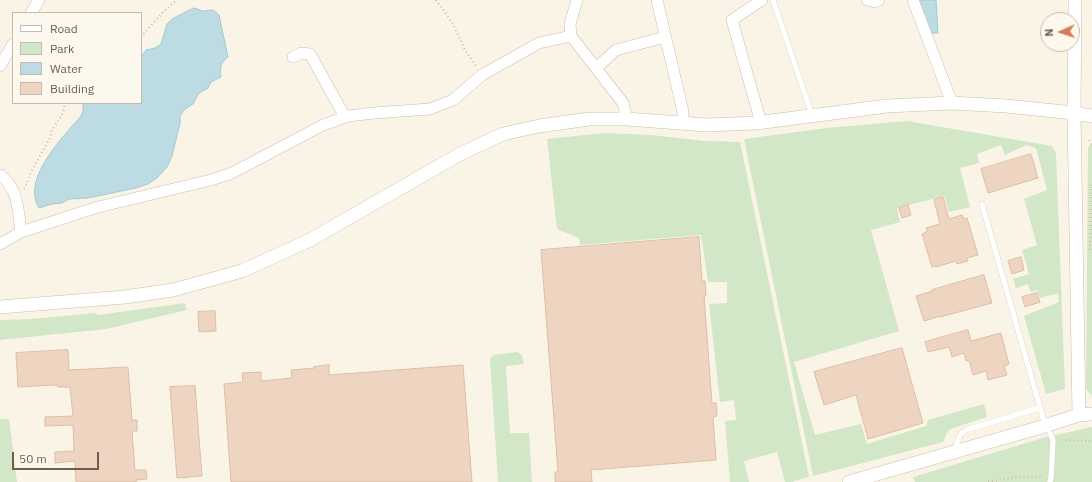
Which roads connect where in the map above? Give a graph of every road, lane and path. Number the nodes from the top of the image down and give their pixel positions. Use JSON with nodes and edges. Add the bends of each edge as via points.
{"nodes":[{"id":1,"x":39,"y":0,"type":"edge"},
{"id":2,"x":177,"y":0,"type":"edge"},
{"id":3,"x":436,"y":0,"type":"edge"},
{"id":4,"x":577,"y":0,"type":"edge"},
{"id":5,"x":657,"y":0,"type":"edge"},
{"id":6,"x":762,"y":0,"type":"edge"},
{"id":7,"x":773,"y":0,"type":"edge"},
{"id":8,"x":867,"y":0,"type":"edge"},
{"id":9,"x":879,"y":0,"type":"edge"},
{"id":10,"x":913,"y":0,"type":"edge"},
{"id":11,"x":1074,"y":0,"type":"edge"},
{"id":12,"x":33,"y":12,"type":"edge"},
{"id":13,"x":142,"y":36,"type":"edge"},
{"id":14,"x":572,"y":36,"type":"junction"},
{"id":15,"x":665,"y":37,"type":"junction"},
{"id":16,"x":12,"y":46,"type":"edge"},
{"id":17,"x":293,"y":56,"type":"dead end"},
{"id":18,"x":0,"y":66,"type":"edge"},
{"id":19,"x":596,"y":68,"type":"junction"},
{"id":20,"x":482,"y":75,"type":"junction"},
{"id":21,"x":952,"y":103,"type":"junction"},
{"id":22,"x":65,"y":104,"type":"edge"},
{"id":23,"x":1074,"y":113,"type":"junction"},
{"id":24,"x":812,"y":116,"type":"junction"},
{"id":25,"x":1092,"y":116,"type":"edge"},
{"id":26,"x":345,"y":117,"type":"junction"},
{"id":27,"x":627,"y":119,"type":"junction"},
{"id":28,"x":683,"y":123,"type":"junction"},
{"id":29,"x":761,"y":123,"type":"junction"},
{"id":30,"x":1089,"y":140,"type":"dead end"},
{"id":31,"x":1092,"y":146,"type":"edge"},
{"id":32,"x":0,"y":175,"type":"edge"},
{"id":33,"x":1092,"y":185,"type":"edge"},
{"id":34,"x":16,"y":198,"type":"junction"},
{"id":35,"x":982,"y":204,"type":"dead end"},
{"id":36,"x":21,"y":232,"type":"junction"},
{"id":37,"x":0,"y":244,"type":"edge"},
{"id":38,"x":1092,"y":253,"type":"edge"},
{"id":39,"x":0,"y":307,"type":"edge"},
{"id":40,"x":1039,"y":408,"type":"junction"},
{"id":41,"x":1092,"y":414,"type":"edge"},
{"id":42,"x":1079,"y":415,"type":"junction"},
{"id":43,"x":1048,"y":429,"type":"junction"},
{"id":44,"x":1053,"y":440,"type":"junction"},
{"id":45,"x":1092,"y":441,"type":"edge"},
{"id":46,"x":954,"y":452,"type":"junction"},
{"id":47,"x":1051,"y":479,"type":"edge"},
{"id":48,"x":849,"y":482,"type":"edge"},
{"id":49,"x":988,"y":482,"type":"edge"}],
"edges":[{"from":1,"to":12,"type":"street"},
{"from":2,"to":13,"type":"path"},
{"from":3,"to":20,"type":"path","via":[[452,22]]},
{"from":4,"to":14,"type":"street","via":[[570,24]]},
{"from":5,"to":15,"type":"street"},
{"from":6,"to":29,"type":"street","via":[[732,20]]},
{"from":7,"to":24,"type":"lane"},
{"from":8,"to":9,"type":"street"},
{"from":10,"to":21,"type":"street"},
{"from":11,"to":23,"type":"street"},
{"from":14,"to":19,"type":"street"},
{"from":14,"to":20,"type":"street","via":[[539,43]]},
{"from":15,"to":19,"type":"street","via":[[616,50]]},
{"from":15,"to":28,"type":"street","via":[[683,112]]},
{"from":16,"to":18,"type":"street"},
{"from":17,"to":26,"type":"street","via":[[301,53],[310,54]]},
{"from":19,"to":27,"type":"street","via":[[623,103]]},
{"from":20,"to":26,"type":"street","via":[[453,100],[430,109]]},
{"from":21,"to":23,"type":"street"},
{"from":21,"to":24,"type":"street","via":[[887,106]]},
{"from":22,"to":34,"type":"path","via":[[63,113],[30,172],[26,185]]},
{"from":23,"to":25,"type":"street"},
{"from":23,"to":42,"type":"street"},
{"from":24,"to":29,"type":"street"},
{"from":26,"to":36,"type":"street","via":[[323,124],[232,173],[98,207]]},
{"from":27,"to":28,"type":"street"},
{"from":27,"to":39,"type":"street","via":[[589,119],[503,134],[460,154],[310,240],[242,271],[172,290],[125,297]]},
{"from":28,"to":29,"type":"street"},
{"from":30,"to":31,"type":"path"},
{"from":32,"to":34,"type":"street"},
{"from":33,"to":38,"type":"path"},
{"from":34,"to":36,"type":"street"},
{"from":35,"to":40,"type":"lane"},
{"from":36,"to":37,"type":"street"},
{"from":40,"to":43,"type":"lane"},
{"from":40,"to":46,"type":"lane","via":[[966,430],[960,435]]},
{"from":41,"to":42,"type":"street"},
{"from":42,"to":43,"type":"street"},
{"from":43,"to":44,"type":"lane"},
{"from":43,"to":46,"type":"street"},
{"from":44,"to":45,"type":"path"},
{"from":44,"to":47,"type":"lane"},
{"from":46,"to":48,"type":"street"},
{"from":47,"to":49,"type":"path","via":[[1016,477]]}]}
